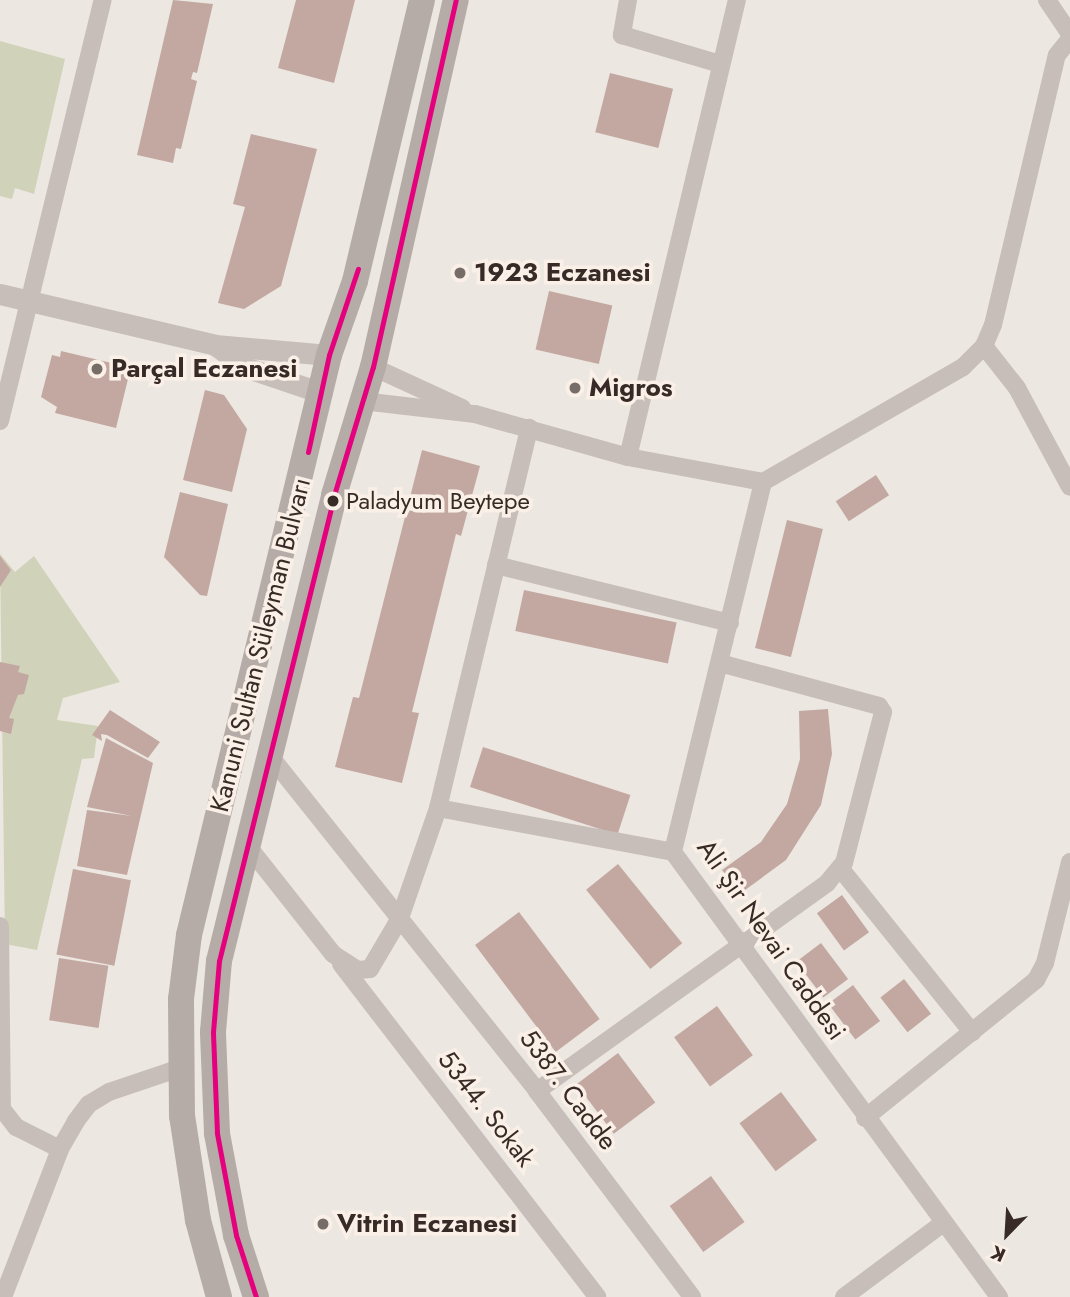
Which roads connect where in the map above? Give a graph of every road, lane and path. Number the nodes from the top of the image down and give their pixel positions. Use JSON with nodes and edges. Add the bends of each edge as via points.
{"nodes":[{"id":1,"x":103,"y":0,"type":"edge"},
{"id":2,"x":422,"y":0,"type":"edge"},
{"id":3,"x":456,"y":0,"type":"edge"},
{"id":4,"x":628,"y":0,"type":"edge"},
{"id":5,"x":737,"y":0,"type":"edge"},
{"id":6,"x":1047,"y":0,"type":"edge"},
{"id":7,"x":1070,"y":34,"type":"edge"},
{"id":8,"x":1070,"y":39,"type":"edge"},
{"id":9,"x":720,"y":64,"type":"junction"},
{"id":10,"x":0,"y":294,"type":"edge"},
{"id":11,"x":33,"y":301,"type":"junction"},
{"id":12,"x":215,"y":345,"type":"junction"},
{"id":13,"x":984,"y":346,"type":"junction"},
{"id":14,"x":329,"y":355,"type":"junction"},
{"id":15,"x":373,"y":367,"type":"junction"},
{"id":16,"x":322,"y":393,"type":"junction"},
{"id":17,"x":362,"y":401,"type":"junction"},
{"id":18,"x":475,"y":414,"type":"junction"},
{"id":19,"x":0,"y":421,"type":"edge"},
{"id":20,"x":529,"y":428,"type":"junction"},
{"id":21,"x":628,"y":457,"type":"junction"},
{"id":22,"x":763,"y":482,"type":"junction"},
{"id":23,"x":1070,"y":486,"type":"edge"},
{"id":24,"x":496,"y":565,"type":"junction"},
{"id":25,"x":730,"y":623,"type":"junction"},
{"id":26,"x":720,"y":663,"type":"junction"},
{"id":27,"x":270,"y":756,"type":"junction"},
{"id":28,"x":439,"y":808,"type":"junction"},
{"id":29,"x":247,"y":845,"type":"junction"},
{"id":30,"x":673,"y":852,"type":"junction"},
{"id":31,"x":1070,"y":862,"type":"edge"},
{"id":32,"x":840,"y":868,"type":"junction"},
{"id":33,"x":400,"y":918,"type":"junction"},
{"id":34,"x":0,"y":926,"type":"edge"},
{"id":35,"x":741,"y":946,"type":"junction"},
{"id":36,"x":333,"y":954,"type":"junction"},
{"id":37,"x":972,"y":1032,"type":"junction"},
{"id":38,"x":180,"y":1068,"type":"junction"},
{"id":39,"x":537,"y":1091,"type":"junction"},
{"id":40,"x":866,"y":1118,"type":"junction"},
{"id":41,"x":60,"y":1149,"type":"junction"},
{"id":42,"x":942,"y":1224,"type":"junction"},
{"id":43,"x":3,"y":1297,"type":"edge"},
{"id":44,"x":219,"y":1297,"type":"edge"},
{"id":45,"x":256,"y":1297,"type":"edge"},
{"id":46,"x":597,"y":1297,"type":"edge"},
{"id":47,"x":692,"y":1297,"type":"edge"},
{"id":48,"x":844,"y":1297,"type":"edge"},
{"id":49,"x":999,"y":1297,"type":"edge"}],
"edges":[{"from":1,"to":11,"type":"street"},
{"from":2,"to":14,"type":"main road","name":"Kanuni Sultan Süleyman Bulvarı","via":[[355,281]]},
{"from":3,"to":15,"type":"main road","name":"Kanuni Sultan Süleyman Bulvarı"},
{"from":4,"to":9,"type":"street","via":[[622,35]]},
{"from":5,"to":9,"type":"street"},
{"from":6,"to":7,"type":"street"},
{"from":8,"to":13,"type":"street","via":[[1057,55],[993,325]]},
{"from":9,"to":21,"type":"street"},
{"from":10,"to":11,"type":"street"},
{"from":11,"to":12,"type":"street"},
{"from":11,"to":19,"type":"street"},
{"from":12,"to":14,"type":"street"},
{"from":12,"to":16,"type":"street","via":[[245,367]]},
{"from":13,"to":22,"type":"street","via":[[963,367]]},
{"from":13,"to":23,"type":"street","via":[[1017,388]]},
{"from":14,"to":15,"type":"main road","via":[[353,357]]},
{"from":14,"to":16,"type":"main road","name":"Kanuni Sultan Süleyman Bulvarı"},
{"from":15,"to":17,"type":"main road","name":"Kanuni Sultan Süleyman Bulvarı"},
{"from":15,"to":18,"type":"street"},
{"from":16,"to":17,"type":"main road"},
{"from":16,"to":38,"type":"main road","name":"Kanuni Sultan Süleyman Bulvarı","via":[[189,935],[181,999]]},
{"from":17,"to":18,"type":"street"},
{"from":17,"to":27,"type":"main road","name":"Kanuni Sultan Süleyman Bulvarı","via":[[334,495]]},
{"from":18,"to":20,"type":"street"},
{"from":20,"to":21,"type":"street"},
{"from":20,"to":24,"type":"street"},
{"from":21,"to":22,"type":"street"},
{"from":22,"to":25,"type":"street","name":"Ali Şir Nevai Caddesi"},
{"from":24,"to":25,"type":"street"},
{"from":24,"to":28,"type":"street"},
{"from":25,"to":26,"type":"street","name":"Ali Şir Nevai Caddesi"},
{"from":26,"to":30,"type":"street","name":"Ali Şir Nevai Caddesi"},
{"from":26,"to":32,"type":"street","via":[[879,706],[883,712]]},
{"from":27,"to":29,"type":"main road","name":"Kanuni Sultan Süleyman Bulvarı"},
{"from":27,"to":33,"type":"street","name":"5387. Cadde"},
{"from":28,"to":30,"type":"street"},
{"from":28,"to":33,"type":"street"},
{"from":29,"to":36,"type":"street","name":"5344. Sokak"},
{"from":29,"to":45,"type":"main road","name":"Kanuni Sultan Süleyman Bulvarı","via":[[219,961],[213,1083],[226,1192]]},
{"from":30,"to":35,"type":"street","name":"Ali Şir Nevai Caddesi"},
{"from":31,"to":37,"type":"street","via":[[1045,963],[1036,980]]},
{"from":32,"to":35,"type":"street","via":[[827,883]]},
{"from":32,"to":37,"type":"street"},
{"from":33,"to":36,"type":"street","via":[[370,969],[358,970]]},
{"from":33,"to":39,"type":"street","name":"5387. Cadde"},
{"from":34,"to":41,"type":"street","via":[[2,1109],[16,1128]]},
{"from":35,"to":39,"type":"street"},
{"from":35,"to":40,"type":"street","name":"Ali Şir Nevai Caddesi"},
{"from":36,"to":46,"type":"street","name":"5344. Sokak"},
{"from":37,"to":40,"type":"street"},
{"from":38,"to":41,"type":"street","via":[[109,1092],[89,1104]]},
{"from":38,"to":44,"type":"main road","name":"Kanuni Sultan Süleyman Bulvarı","via":[[186,1155]]},
{"from":39,"to":47,"type":"street","name":"5387. Cadde"},
{"from":40,"to":42,"type":"street","name":"Ali Şir Nevai Caddesi"},
{"from":41,"to":43,"type":"street"},
{"from":42,"to":48,"type":"street"},
{"from":42,"to":49,"type":"street","name":"Ali Şir Nevai Caddesi"}]}
